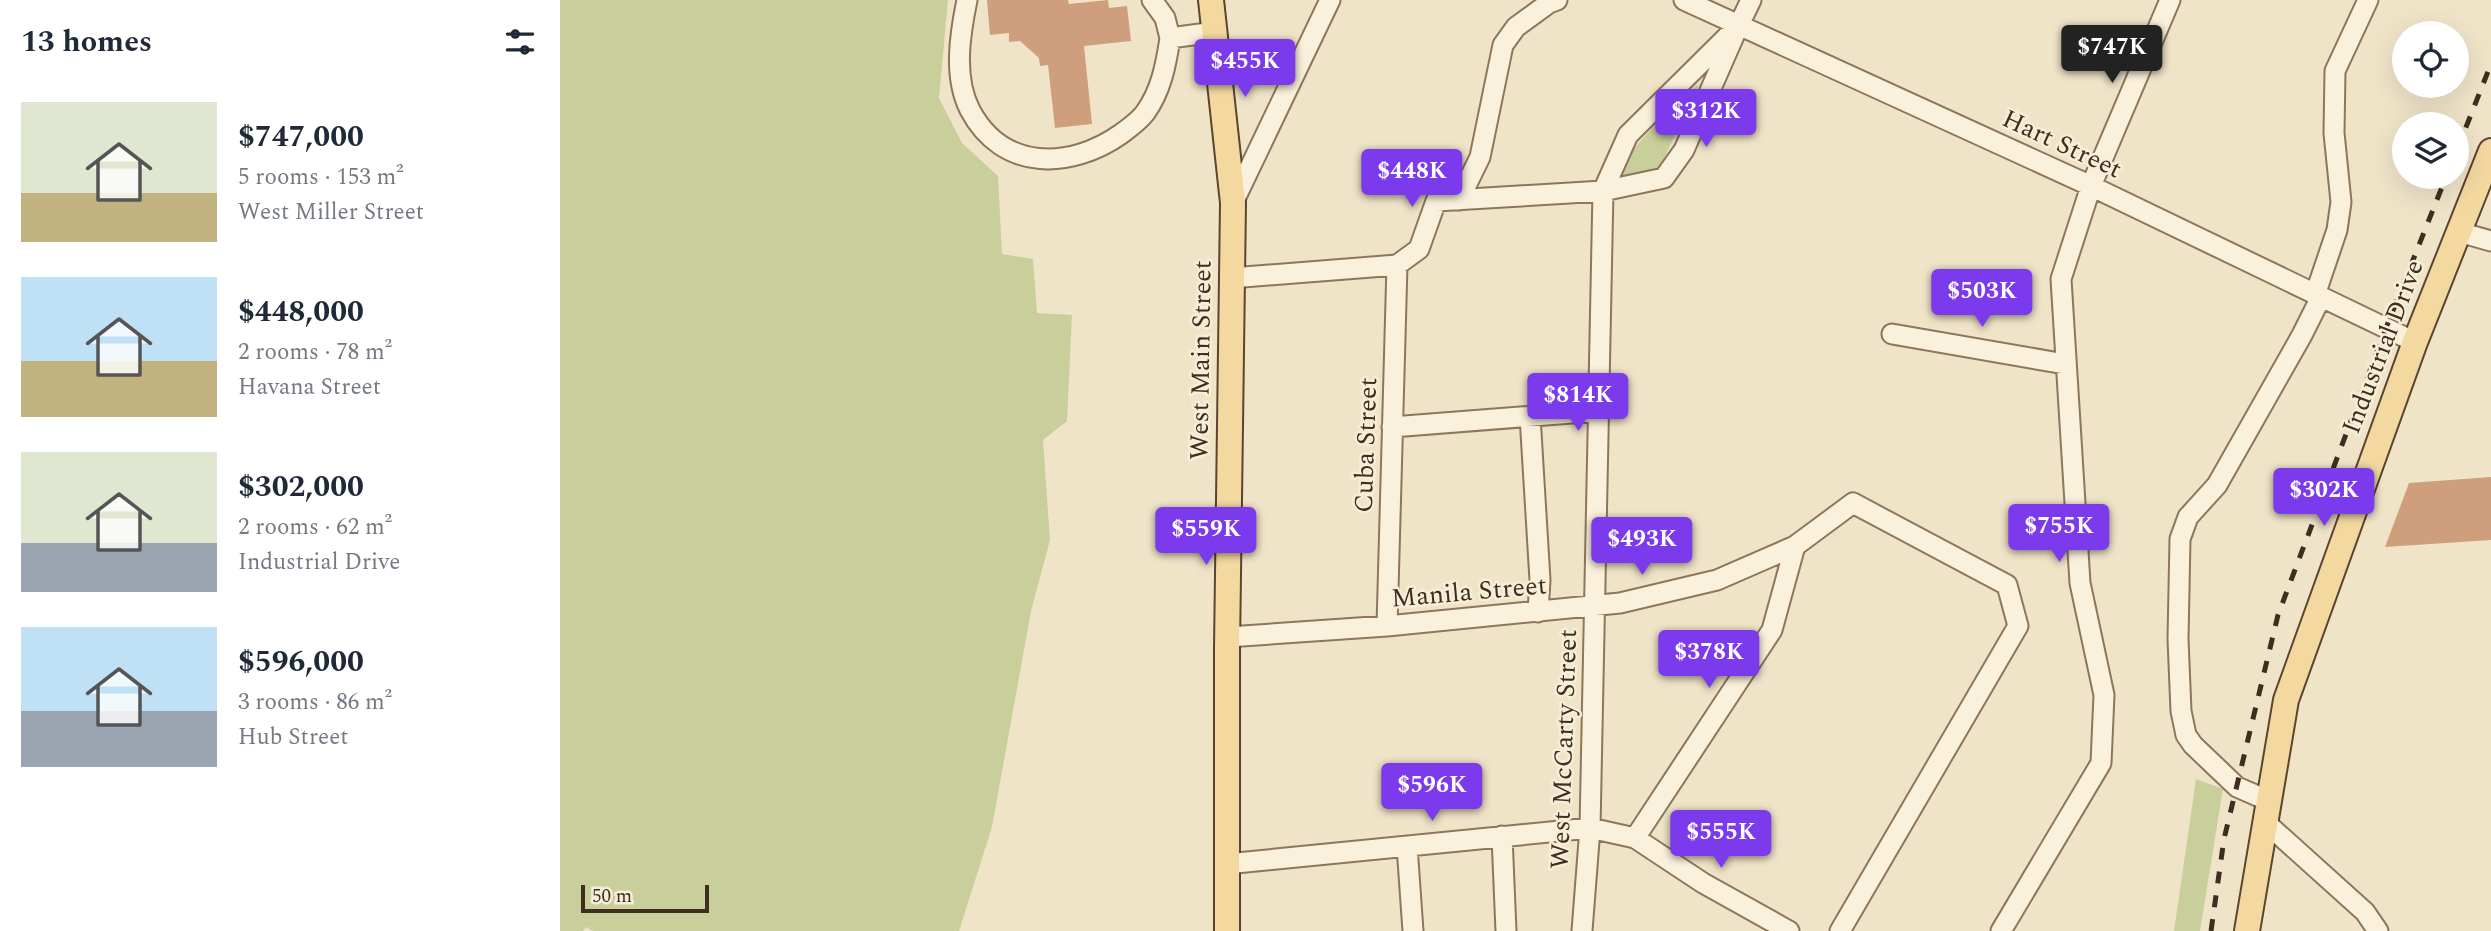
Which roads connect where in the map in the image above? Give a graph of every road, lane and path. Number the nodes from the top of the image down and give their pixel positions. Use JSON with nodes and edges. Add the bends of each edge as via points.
{"nodes":[{"id":1,"x":967,"y":0,"type":"edge"},
{"id":2,"x":1152,"y":0,"type":"edge"},
{"id":3,"x":1211,"y":0,"type":"edge"},
{"id":4,"x":1330,"y":0,"type":"edge"},
{"id":5,"x":1557,"y":0,"type":"edge"},
{"id":6,"x":1684,"y":0,"type":"edge"},
{"id":7,"x":1751,"y":0,"type":"edge"},
{"id":8,"x":2169,"y":0,"type":"edge"},
{"id":9,"x":2368,"y":0,"type":"edge"},
{"id":10,"x":1740,"y":25,"type":"junction"},
{"id":11,"x":1215,"y":32,"type":"junction"},
{"id":12,"x":1170,"y":38,"type":"junction"},
{"id":13,"x":2491,"y":151,"type":"edge"},
{"id":14,"x":2091,"y":186,"type":"junction"},
{"id":15,"x":1602,"y":191,"type":"junction"},
{"id":16,"x":1459,"y":200,"type":"junction"},
{"id":17,"x":1233,"y":203,"type":"junction"},
{"id":18,"x":2459,"y":232,"type":"junction"},
{"id":19,"x":2491,"y":241,"type":"edge"},
{"id":20,"x":1397,"y":265,"type":"junction"},
{"id":21,"x":1231,"y":278,"type":"junction"},
{"id":22,"x":2318,"y":296,"type":"junction"},
{"id":23,"x":1892,"y":334,"type":"dead end"},
{"id":24,"x":2414,"y":342,"type":"junction"},
{"id":25,"x":2066,"y":364,"type":"junction"},
{"id":26,"x":1598,"y":411,"type":"junction"},
{"id":27,"x":1530,"y":416,"type":"junction"},
{"id":28,"x":1392,"y":427,"type":"junction"},
{"id":29,"x":1795,"y":546,"type":"junction"},
{"id":30,"x":1594,"y":606,"type":"junction"},
{"id":31,"x":1538,"y":612,"type":"junction"},
{"id":32,"x":1387,"y":626,"type":"junction"},
{"id":33,"x":1228,"y":637,"type":"junction"},
{"id":34,"x":2267,"y":812,"type":"junction"},
{"id":35,"x":1590,"y":828,"type":"junction"},
{"id":36,"x":1502,"y":836,"type":"junction"},
{"id":37,"x":1635,"y":838,"type":"junction"},
{"id":38,"x":1407,"y":846,"type":"junction"},
{"id":39,"x":1226,"y":863,"type":"junction"},
{"id":40,"x":1227,"y":931,"type":"edge"},
{"id":41,"x":1413,"y":931,"type":"edge"},
{"id":42,"x":1506,"y":931,"type":"edge"},
{"id":43,"x":1582,"y":931,"type":"edge"},
{"id":44,"x":1789,"y":931,"type":"edge"},
{"id":45,"x":1840,"y":931,"type":"edge"},
{"id":46,"x":2001,"y":931,"type":"edge"},
{"id":47,"x":2247,"y":931,"type":"edge"},
{"id":48,"x":2378,"y":931,"type":"edge"}],
"edges":[{"from":1,"to":12,"type":"street","via":[[959,60],[969,108],[995,141],[1034,159],[1072,158],[1104,146],[1135,124],[1159,88]]},
{"from":2,"to":12,"type":"street","via":[[1165,19]]},
{"from":3,"to":11,"type":"main road","name":"West Main Street"},
{"from":4,"to":17,"type":"street"},
{"from":5,"to":16,"type":"street","via":[[1516,27],[1503,45],[1480,157]]},
{"from":6,"to":10,"type":"street","name":"Hart Street"},
{"from":7,"to":10,"type":"street","name":"West McCarty Street"},
{"from":8,"to":14,"type":"street"},
{"from":9,"to":22,"type":"street","via":[[2335,71],[2334,133],[2341,202]]},
{"from":10,"to":14,"type":"street","name":"Hart Street"},
{"from":10,"to":15,"type":"street","name":"West McCarty Street","via":[[1628,135]]},
{"from":10,"to":15,"type":"street","name":"West McCarty Street","via":[[1684,150],[1664,178]]},
{"from":11,"to":12,"type":"street"},
{"from":11,"to":17,"type":"main road","name":"West Main Street"},
{"from":13,"to":18,"type":"main road","name":"Industrial Drive"},
{"from":14,"to":22,"type":"street","name":"Hart Street"},
{"from":14,"to":25,"type":"street","via":[[2061,279]]},
{"from":15,"to":16,"type":"street"},
{"from":15,"to":26,"type":"street","name":"West McCarty Street"},
{"from":16,"to":20,"type":"street","via":[[1436,201],[1419,249]]},
{"from":17,"to":21,"type":"main road","name":"West Main Street"},
{"from":18,"to":19,"type":"street"},
{"from":18,"to":24,"type":"main road","name":"Industrial Drive"},
{"from":20,"to":21,"type":"street"},
{"from":20,"to":28,"type":"street","name":"Cuba Street"},
{"from":21,"to":33,"type":"main road","name":"West Main Street"},
{"from":22,"to":24,"type":"street","name":"Hart Street"},
{"from":22,"to":34,"type":"street","via":[[2302,335],[2217,485],[2188,517],[2180,539],[2178,639],[2186,735]]},
{"from":23,"to":25,"type":"street"},
{"from":24,"to":34,"type":"main road","name":"Industrial Drive","via":[[2286,700]]},
{"from":25,"to":46,"type":"street","via":[[2080,583],[2104,695],[2101,763]]},
{"from":26,"to":27,"type":"street"},
{"from":26,"to":30,"type":"street","name":"West McCarty Street"},
{"from":27,"to":28,"type":"street"},
{"from":27,"to":31,"type":"street"},
{"from":28,"to":32,"type":"street","name":"Cuba Street"},
{"from":29,"to":30,"type":"street","name":"Manila Street","via":[[1717,580]]},
{"from":29,"to":37,"type":"street","via":[[1772,630]]},
{"from":29,"to":45,"type":"street","name":"Manila Street","via":[[1853,503],[2007,585],[2018,626]]},
{"from":30,"to":31,"type":"street","name":"Manila Street"},
{"from":30,"to":35,"type":"street","name":"West McCarty Street"},
{"from":31,"to":32,"type":"street","name":"Manila Street"},
{"from":32,"to":33,"type":"street","name":"Manila Street"},
{"from":33,"to":39,"type":"main road","name":"West Main Street"},
{"from":34,"to":47,"type":"main road","name":"Industrial Drive"},
{"from":34,"to":48,"type":"street"},
{"from":35,"to":36,"type":"street"},
{"from":35,"to":37,"type":"street"},
{"from":35,"to":43,"type":"street","name":"West McCarty Street"},
{"from":36,"to":38,"type":"street"},
{"from":36,"to":42,"type":"street"},
{"from":37,"to":44,"type":"street"},
{"from":38,"to":39,"type":"street"},
{"from":38,"to":41,"type":"street"},
{"from":39,"to":40,"type":"main road","name":"West Main Street"}]}
